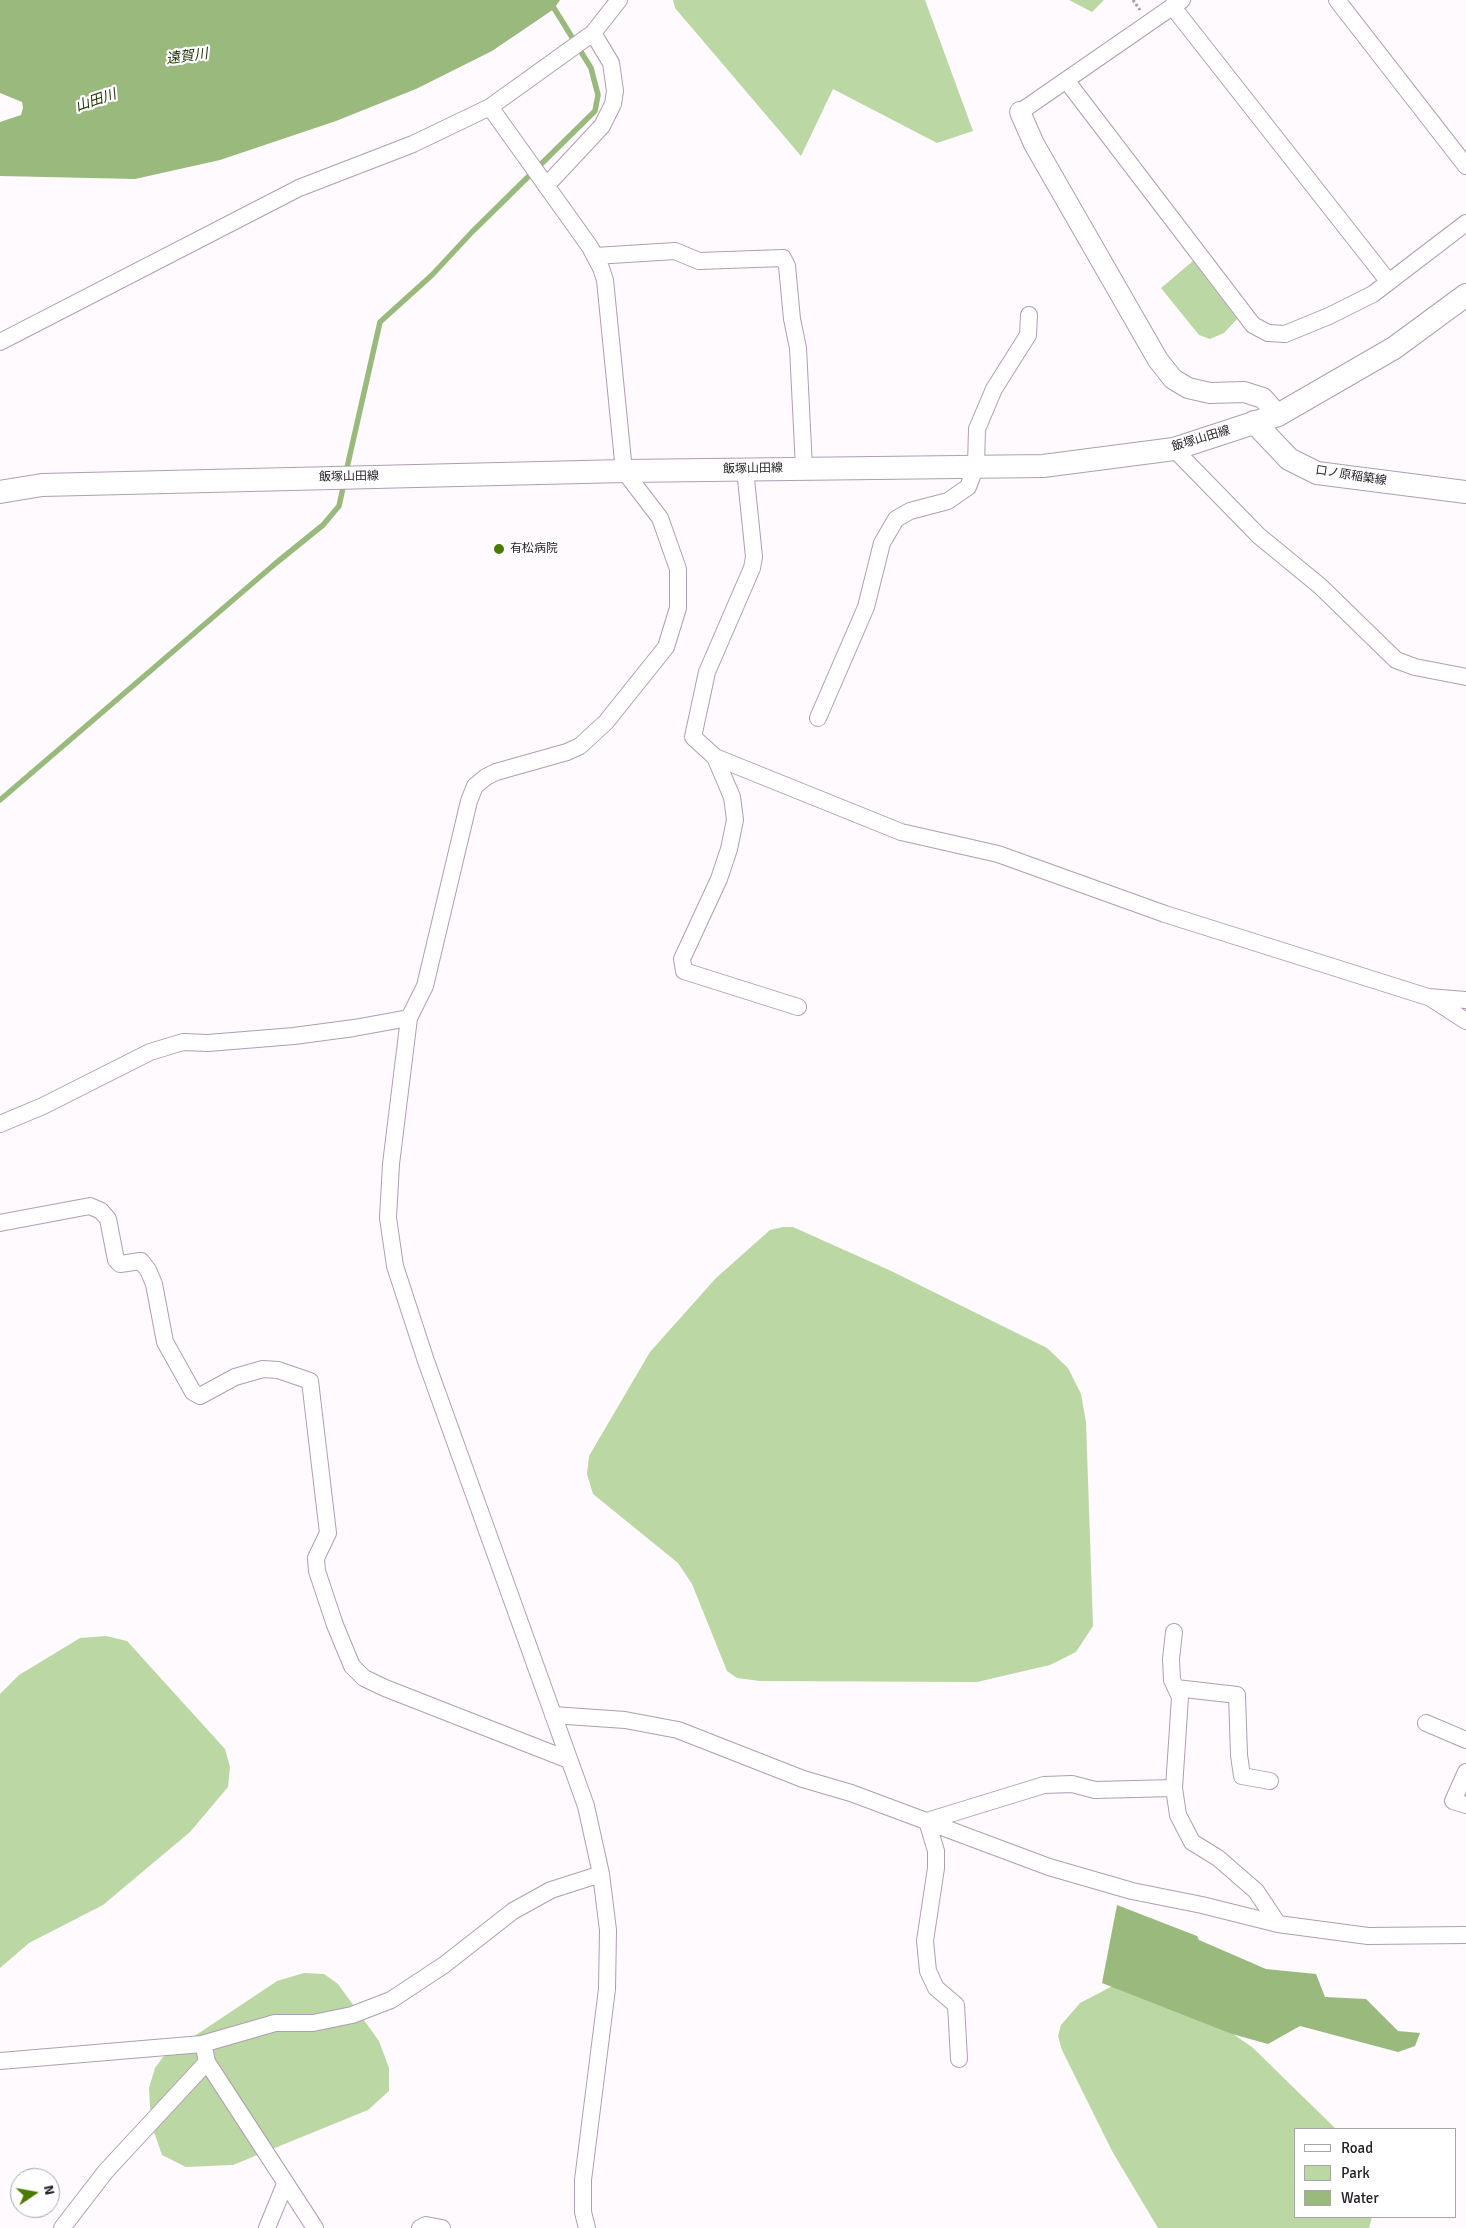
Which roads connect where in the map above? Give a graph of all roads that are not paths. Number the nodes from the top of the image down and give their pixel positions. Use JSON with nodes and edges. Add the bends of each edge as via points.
{"nodes":[{"id":1,"x":619,"y":0,"type":"edge"},
{"id":2,"x":1337,"y":0,"type":"edge"},
{"id":3,"x":1177,"y":3,"type":"edge"},
{"id":4,"x":593,"y":33,"type":"junction"},
{"id":5,"x":1066,"y":80,"type":"junction"},
{"id":6,"x":490,"y":107,"type":"junction"},
{"id":7,"x":1020,"y":112,"type":"joint"},
{"id":8,"x":1466,"y":166,"type":"edge"},
{"id":9,"x":544,"y":183,"type":"junction"},
{"id":10,"x":1466,"y":223,"type":"edge"},
{"id":11,"x":594,"y":256,"type":"junction"},
{"id":12,"x":1388,"y":282,"type":"junction"},
{"id":13,"x":1466,"y":295,"type":"edge"},
{"id":14,"x":1030,"y":315,"type":"dead end"},
{"id":15,"x":0,"y":342,"type":"edge"},
{"id":16,"x":1278,"y":415,"type":"junction"},
{"id":17,"x":1254,"y":422,"type":"junction"},
{"id":18,"x":1174,"y":449,"type":"junction"},
{"id":19,"x":976,"y":466,"type":"junction"},
{"id":20,"x":804,"y":468,"type":"junction"},
{"id":21,"x":744,"y":469,"type":"junction"},
{"id":22,"x":624,"y":471,"type":"junction"},
{"id":23,"x":0,"y":492,"type":"edge"},
{"id":24,"x":1466,"y":492,"type":"edge"},
{"id":25,"x":1466,"y":677,"type":"edge"},
{"id":26,"x":818,"y":718,"type":"dead end"},
{"id":27,"x":715,"y":757,"type":"junction"},
{"id":28,"x":1428,"y":997,"type":"junction"},
{"id":29,"x":1466,"y":1000,"type":"edge"},
{"id":30,"x":798,"y":1007,"type":"dead end"},
{"id":31,"x":409,"y":1018,"type":"junction"},
{"id":32,"x":1466,"y":1021,"type":"edge"},
{"id":33,"x":0,"y":1124,"type":"edge"},
{"id":34,"x":0,"y":1223,"type":"edge"},
{"id":35,"x":1174,"y":1632,"type":"dead end"},
{"id":36,"x":1176,"y":1688,"type":"junction"},
{"id":37,"x":553,"y":1715,"type":"junction"},
{"id":38,"x":1426,"y":1723,"type":"dead end"},
{"id":39,"x":1466,"y":1740,"type":"edge"},
{"id":40,"x":569,"y":1760,"type":"junction"},
{"id":41,"x":1466,"y":1772,"type":"edge"},
{"id":42,"x":1270,"y":1781,"type":"dead end"},
{"id":43,"x":1174,"y":1788,"type":"junction"},
{"id":44,"x":1466,"y":1805,"type":"edge"},
{"id":45,"x":927,"y":1822,"type":"junction"},
{"id":46,"x":601,"y":1874,"type":"junction"},
{"id":47,"x":1278,"y":1924,"type":"junction"},
{"id":48,"x":1466,"y":1935,"type":"edge"},
{"id":49,"x":202,"y":2044,"type":"junction"},
{"id":50,"x":959,"y":2059,"type":"dead end"},
{"id":51,"x":0,"y":2061,"type":"edge"},
{"id":52,"x":207,"y":2062,"type":"junction"},
{"id":53,"x":285,"y":2184,"type":"junction"},
{"id":54,"x":62,"y":2228,"type":"edge"},
{"id":55,"x":268,"y":2228,"type":"edge"},
{"id":56,"x":315,"y":2228,"type":"edge"},
{"id":57,"x":420,"y":2228,"type":"edge"},
{"id":58,"x":442,"y":2228,"type":"edge"},
{"id":59,"x":587,"y":2228,"type":"edge"}],
"edges":[{"from":1,"to":4,"type":"street"},
{"from":2,"to":8,"type":"street"},
{"from":3,"to":5,"type":"street"},
{"from":3,"to":12,"type":"street"},
{"from":4,"to":6,"type":"street"},
{"from":4,"to":9,"type":"street","via":[[611,62],[615,91],[613,104],[602,126]]},
{"from":5,"to":7,"type":"street"},
{"from":5,"to":12,"type":"street","via":[[1253,325],[1268,332],[1285,334],[1373,294]]},
{"from":6,"to":9,"type":"street"},
{"from":6,"to":15,"type":"street","via":[[413,144],[299,188]]},
{"from":7,"to":16,"type":"street","via":[[1034,144],[1158,360],[1173,379],[1188,388],[1210,393],[1244,392],[1263,398]]},
{"from":9,"to":11,"type":"street"},
{"from":10,"to":12,"type":"street"},
{"from":11,"to":20,"type":"street","via":[[675,251],[699,261],[783,258],[787,266],[798,348]]},
{"from":11,"to":22,"type":"street","via":[[605,280]]},
{"from":13,"to":16,"type":"main road","name":"飯塚山田線","via":[[1394,348]]},
{"from":14,"to":19,"type":"street","via":[[1028,335],[994,388],[977,429]]},
{"from":16,"to":17,"type":"main road","name":"飯塚山田線"},
{"from":17,"to":18,"type":"main road","name":"飯塚山田線"},
{"from":17,"to":24,"type":"main road","name":"口ノ原稲築線","via":[[1289,459],[1317,473]]},
{"from":18,"to":19,"type":"main road","name":"飯塚山田線","via":[[1043,466]]},
{"from":18,"to":25,"type":"street","via":[[1259,536],[1320,586],[1396,660]]},
{"from":19,"to":20,"type":"main road","name":"飯塚山田線"},
{"from":19,"to":26,"type":"street","via":[[968,486],[948,501],[910,511],[896,519],[882,543],[866,608]]},
{"from":20,"to":21,"type":"main road","name":"飯塚山田線"},
{"from":21,"to":22,"type":"main road","name":"飯塚山田線"},
{"from":21,"to":27,"type":"street","via":[[754,557],[752,568],[707,672],[693,737]]},
{"from":22,"to":23,"type":"main road","name":"飯塚山田線","via":[[42,485]]},
{"from":22,"to":31,"type":"street","via":[[660,518],[678,569],[678,608],[666,647],[606,722],[580,746],[496,772],[475,786],[425,986]]},
{"from":27,"to":28,"type":"street","via":[[901,832],[998,854],[1165,914]]},
{"from":27,"to":30,"type":"street","via":[[732,798],[734,820],[730,848],[682,959],[684,970]]},
{"from":28,"to":29,"type":"street"},
{"from":28,"to":32,"type":"street"},
{"from":31,"to":33,"type":"street","via":[[294,1036],[183,1042],[150,1052]]},
{"from":31,"to":37,"type":"street","via":[[388,1218],[396,1266],[426,1361]]},
{"from":34,"to":40,"type":"street","via":[[90,1206],[101,1211],[108,1219],[116,1260],[120,1264],[141,1261],[148,1270],[154,1284],[165,1342],[193,1392],[200,1396],[235,1377],[263,1368],[310,1382],[328,1533],[316,1558],[317,1572],[352,1666],[364,1678],[385,1688]]},
{"from":35,"to":36,"type":"street","via":[[1171,1659],[1172,1680]]},
{"from":36,"to":42,"type":"street","via":[[1237,1694],[1242,1776]]},
{"from":36,"to":43,"type":"street","via":[[1180,1697]]},
{"from":37,"to":40,"type":"street"},
{"from":37,"to":45,"type":"street","via":[[625,1720],[678,1730],[803,1779]]},
{"from":38,"to":39,"type":"street"},
{"from":40,"to":46,"type":"street","via":[[586,1806]]},
{"from":41,"to":44,"type":"street","via":[[1453,1801]]},
{"from":43,"to":45,"type":"street","via":[[1094,1790],[1072,1784],[1044,1785]]},
{"from":43,"to":47,"type":"street","via":[[1178,1815],[1192,1842],[1218,1858],[1256,1891]]},
{"from":45,"to":47,"type":"street","via":[[1058,1870],[1132,1891]]},
{"from":45,"to":50,"type":"street","via":[[936,1851],[925,1940],[928,1971],[936,1988],[956,2005]]},
{"from":46,"to":49,"type":"street","via":[[551,1890],[513,1911],[444,1965],[391,2000],[352,2015],[313,2023],[275,2023]]},
{"from":46,"to":59,"type":"street","via":[[608,1930],[606,1989],[583,2180],[583,2212]]},
{"from":47,"to":48,"type":"street","via":[[1368,1936]]},
{"from":49,"to":51,"type":"street"},
{"from":49,"to":52,"type":"street"},
{"from":52,"to":53,"type":"street"},
{"from":52,"to":54,"type":"street","via":[[106,2171]]},
{"from":53,"to":55,"type":"street"},
{"from":53,"to":56,"type":"street"},
{"from":57,"to":58,"type":"street"}]}
